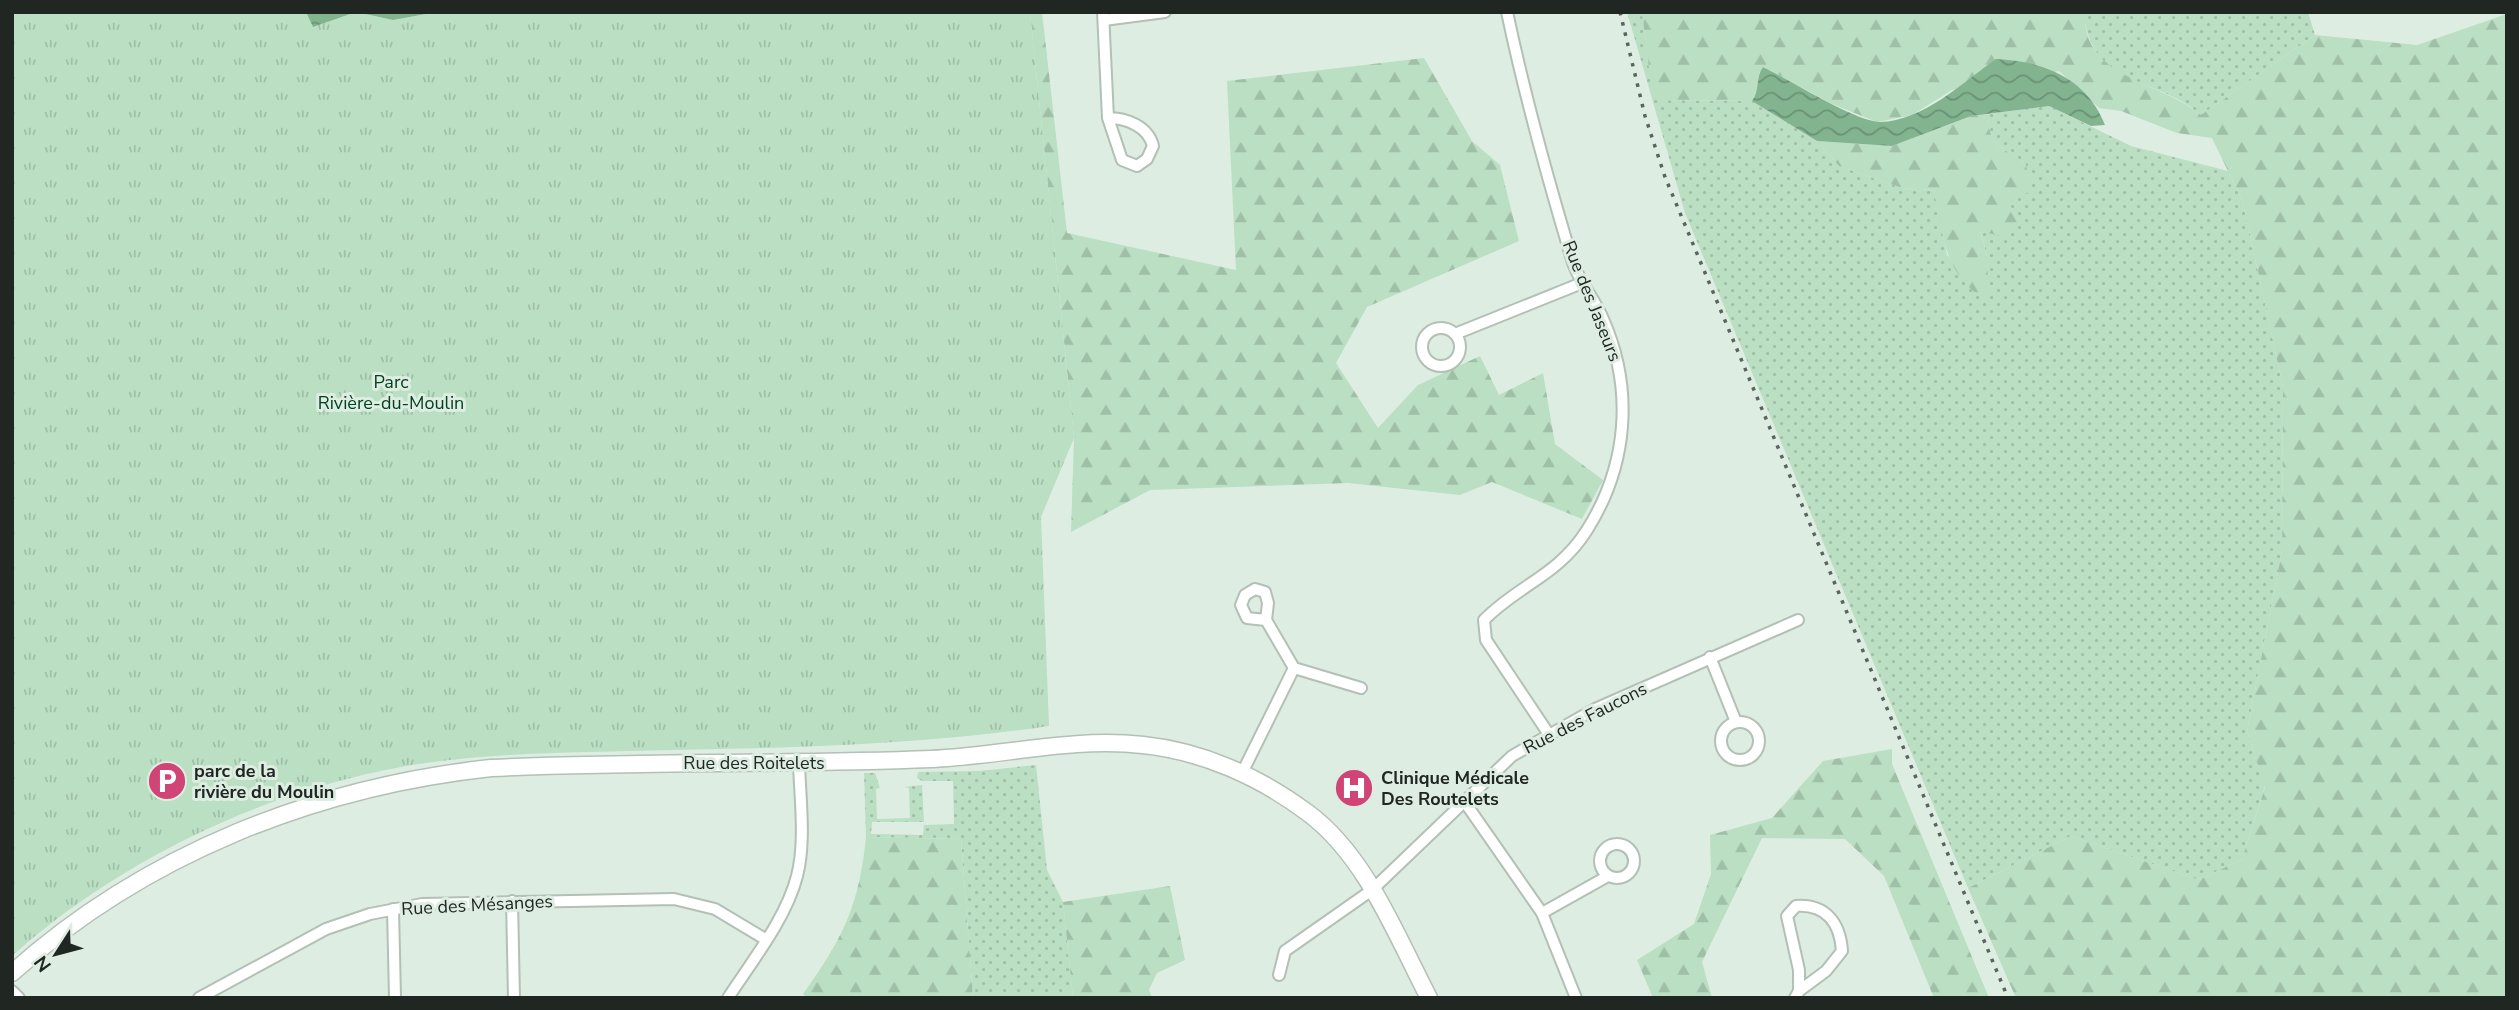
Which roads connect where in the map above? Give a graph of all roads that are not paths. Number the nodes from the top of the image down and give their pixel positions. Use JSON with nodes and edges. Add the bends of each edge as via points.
{"nodes":[{"id":1,"x":1165,"y":12,"type":"edge"},
{"id":2,"x":1507,"y":12,"type":"edge"},
{"id":3,"x":1103,"y":16,"type":"edge"},
{"id":4,"x":1108,"y":118,"type":"junction"},
{"id":5,"x":1582,"y":283,"type":"junction"},
{"id":6,"x":1455,"y":334,"type":"dead end"},
{"id":7,"x":1266,"y":620,"type":"dead end"},
{"id":8,"x":1798,"y":620,"type":"dead end"},
{"id":9,"x":1710,"y":657,"type":"junction"},
{"id":10,"x":1294,"y":668,"type":"junction"},
{"id":11,"x":1361,"y":688,"type":"dead end"},
{"id":12,"x":1736,"y":722,"type":"dead end"},
{"id":13,"x":1548,"y":733,"type":"junction"},
{"id":14,"x":799,"y":763,"type":"junction"},
{"id":15,"x":1242,"y":773,"type":"junction"},
{"id":16,"x":1464,"y":802,"type":"junction"},
{"id":17,"x":1608,"y":876,"type":"dead end"},
{"id":18,"x":1372,"y":890,"type":"junction"},
{"id":19,"x":512,"y":901,"type":"junction"},
{"id":20,"x":393,"y":909,"type":"junction"},
{"id":21,"x":1542,"y":913,"type":"junction"},
{"id":22,"x":765,"y":939,"type":"junction"},
{"id":23,"x":12,"y":973,"type":"edge"},
{"id":24,"x":1279,"y":975,"type":"dead end"},
{"id":25,"x":12,"y":991,"type":"edge"},
{"id":26,"x":214,"y":994,"type":"edge"},
{"id":27,"x":1797,"y":994,"type":"edge"},
{"id":28,"x":19,"y":998,"type":"edge"},
{"id":29,"x":199,"y":998,"type":"edge"},
{"id":30,"x":395,"y":998,"type":"edge"},
{"id":31,"x":513,"y":998,"type":"edge"},
{"id":32,"x":728,"y":998,"type":"edge"},
{"id":33,"x":1429,"y":998,"type":"edge"},
{"id":34,"x":1576,"y":998,"type":"edge"}],
"edges":[{"from":1,"to":3,"type":"street"},
{"from":2,"to":5,"type":"street","name":"Rue des Jaseurs","via":[[1525,97]]},
{"from":3,"to":4,"type":"street"},
{"from":4,"to":4,"type":"street","via":[[1126,120],[1144,130],[1153,146],[1147,159],[1137,166],[1122,160]]},
{"from":5,"to":6,"type":"street"},
{"from":5,"to":13,"type":"street","name":"Rue des Jaseurs","via":[[1601,313],[1620,366],[1624,409],[1619,459],[1587,530],[1567,558],[1485,620],[1486,640]]},
{"from":7,"to":10,"type":"street"},
{"from":8,"to":9,"type":"street","name":"Rue des Faucons"},
{"from":9,"to":12,"type":"street"},
{"from":9,"to":13,"type":"street","name":"Rue des Faucons"},
{"from":10,"to":11,"type":"street"},
{"from":10,"to":15,"type":"street"},
{"from":13,"to":16,"type":"street","name":"Rue des Faucons","via":[[1512,756]]},
{"from":14,"to":15,"type":"street","name":"Rue des Roitelets","via":[[977,757],[1101,742],[1178,752]]},
{"from":14,"to":22,"type":"street","via":[[801,849],[797,876]]},
{"from":14,"to":23,"type":"street","name":"Rue des Roitelets","via":[[532,766],[446,773],[366,788],[270,819],[172,862],[98,907]]},
{"from":15,"to":18,"type":"street","name":"Rue des Roitelets","via":[[1310,814],[1347,853]]},
{"from":16,"to":18,"type":"street","name":"Rue des Faucons"},
{"from":16,"to":21,"type":"street"},
{"from":17,"to":21,"type":"street"},
{"from":18,"to":24,"type":"street","name":"Rue des Faucons","via":[[1285,951]]},
{"from":18,"to":33,"type":"street","name":"Rue des Roitelets"},
{"from":19,"to":20,"type":"street","name":"Rue des Mésanges"},
{"from":19,"to":22,"type":"street","name":"Rue des Mésanges","via":[[674,898],[715,909]]},
{"from":19,"to":31,"type":"street"},
{"from":20,"to":26,"type":"street","name":"Rue des Mésanges","via":[[326,929]]},
{"from":20,"to":30,"type":"street"},
{"from":21,"to":34,"type":"street"},
{"from":22,"to":32,"type":"street"},
{"from":25,"to":28,"type":"street"},
{"from":26,"to":29,"type":"street","name":"Rue des Mésanges"},
{"from":27,"to":27,"type":"street","via":[[1842,951],[1841,930],[1810,905],[1796,906],[1787,916],[1799,970]]}]}
